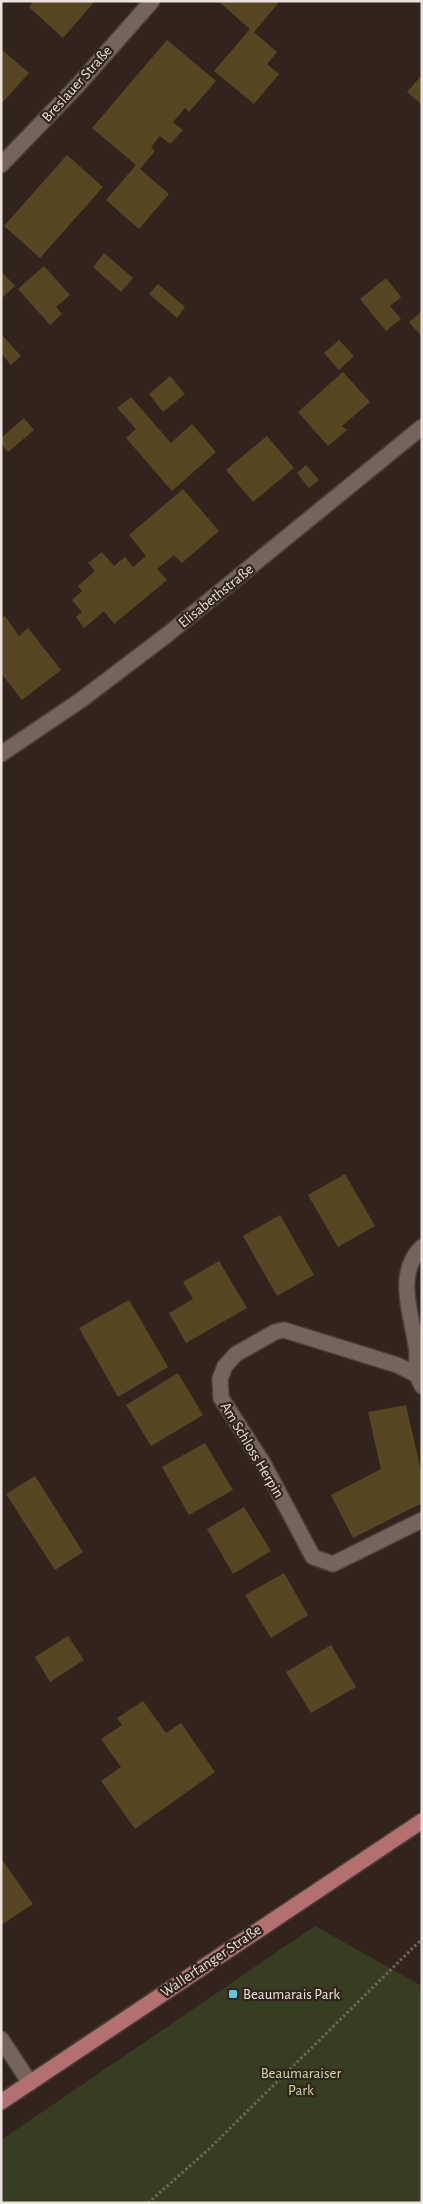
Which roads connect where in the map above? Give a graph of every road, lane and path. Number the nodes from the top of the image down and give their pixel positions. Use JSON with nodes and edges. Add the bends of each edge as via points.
{"nodes":[{"id":1,"x":152,"y":1,"type":"edge"},
{"id":2,"x":1,"y":165,"type":"edge"},
{"id":3,"x":422,"y":427,"type":"edge"},
{"id":4,"x":1,"y":754,"type":"edge"},
{"id":5,"x":422,"y":1247,"type":"edge"},
{"id":6,"x":418,"y":1380,"type":"edge"},
{"id":7,"x":422,"y":1520,"type":"edge"},
{"id":8,"x":422,"y":1821,"type":"edge"},
{"id":9,"x":422,"y":1939,"type":"edge"},
{"id":10,"x":1,"y":2039,"type":"edge"},
{"id":11,"x":30,"y":2083,"type":"junction"},
{"id":12,"x":1,"y":2102,"type":"edge"},
{"id":13,"x":148,"y":2203,"type":"edge"}],
"edges":[{"from":1,"to":2,"type":"street","name":"Breslauer Straße"},
{"from":3,"to":4,"type":"street","name":"Elisabethstraße","via":[[168,634],[81,700]]},
{"from":5,"to":6,"type":"street","name":"Am Schloss Herpin","via":[[416,1252],[407,1273],[407,1300],[417,1348]]},
{"from":6,"to":7,"type":"street","name":"Am Schloss Herpin","via":[[397,1365],[284,1330],[236,1354],[225,1366],[220,1379],[221,1398],[263,1463],[313,1557],[333,1564]]},
{"from":8,"to":11,"type":"main road","name":"Wallerfanger Straße"},
{"from":9,"to":13,"type":"path","via":[[209,2149]]},
{"from":10,"to":11,"type":"street"},
{"from":11,"to":12,"type":"main road","name":"Wallerfanger Straße"}]}
